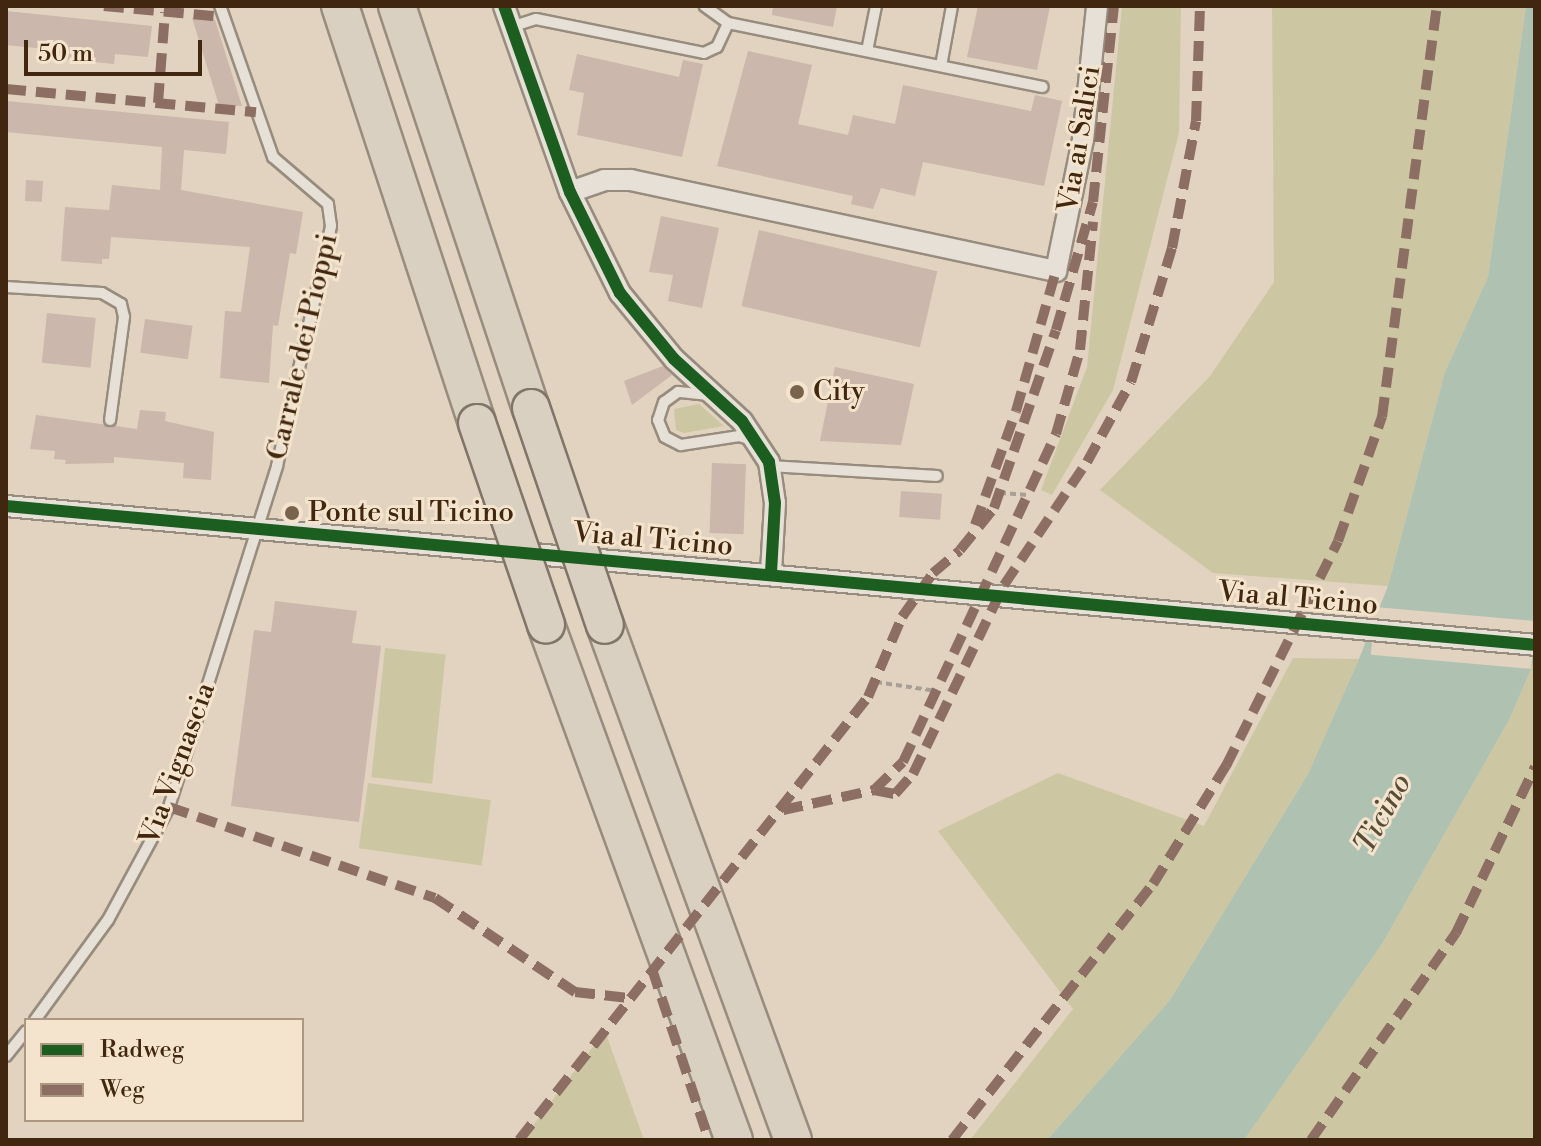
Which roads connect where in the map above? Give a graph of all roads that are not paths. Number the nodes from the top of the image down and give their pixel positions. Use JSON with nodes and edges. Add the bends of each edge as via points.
{"nodes":[{"id":1,"x":220,"y":6,"type":"edge"},
{"id":2,"x":340,"y":6,"type":"edge"},
{"id":3,"x":397,"y":6,"type":"edge"},
{"id":4,"x":504,"y":6,"type":"edge"},
{"id":5,"x":705,"y":6,"type":"edge"},
{"id":6,"x":876,"y":6,"type":"edge"},
{"id":7,"x":952,"y":6,"type":"edge"},
{"id":8,"x":1097,"y":6,"type":"edge"},
{"id":9,"x":728,"y":23,"type":"junction"},
{"id":10,"x":511,"y":27,"type":"junction"},
{"id":11,"x":867,"y":51,"type":"junction"},
{"id":12,"x":941,"y":66,"type":"junction"},
{"id":13,"x":1043,"y":87,"type":"dead end"},
{"id":14,"x":570,"y":192,"type":"junction"},
{"id":15,"x":6,"y":287,"type":"edge"},
{"id":16,"x":714,"y":396,"type":"junction"},
{"id":17,"x":110,"y":420,"type":"dead end"},
{"id":18,"x":766,"y":457,"type":"junction"},
{"id":19,"x":937,"y":476,"type":"dead end"},
{"id":20,"x":6,"y":506,"type":"edge"},
{"id":21,"x":259,"y":529,"type":"junction"},
{"id":22,"x":771,"y":573,"type":"junction"},
{"id":23,"x":1535,"y":645,"type":"edge"},
{"id":24,"x":36,"y":1018,"type":"edge"},
{"id":25,"x":24,"y":1034,"type":"edge"},
{"id":26,"x":6,"y":1056,"type":"edge"},
{"id":27,"x":734,"y":1140,"type":"edge"},
{"id":28,"x":793,"y":1140,"type":"edge"}],
"edges":[{"from":1,"to":21,"type":"lane","name":"Carrale dei Pioppi","via":[[273,157],[328,204],[332,216]]},
{"from":2,"to":27,"type":"highway","bridge":true,"via":[[546,625]]},
{"from":3,"to":28,"type":"highway","bridge":true,"via":[[605,625]]},
{"from":4,"to":10,"type":"street"},
{"from":5,"to":9,"type":"lane"},
{"from":6,"to":11,"type":"lane"},
{"from":7,"to":12,"type":"lane"},
{"from":8,"to":14,"type":"street","name":"Via ai Salici","via":[[1083,140],[1056,271],[631,180],[604,180]]},
{"from":9,"to":10,"type":"lane","via":[[717,47],[704,53],[536,19]]},
{"from":9,"to":11,"type":"lane"},
{"from":10,"to":14,"type":"street"},
{"from":11,"to":12,"type":"lane"},
{"from":12,"to":13,"type":"lane"},
{"from":14,"to":16,"type":"street","via":[[628,305]]},
{"from":15,"to":17,"type":"lane","via":[[102,293],[121,304],[124,317]]},
{"from":16,"to":18,"type":"street"},
{"from":16,"to":18,"type":"lane","via":[[686,391],[670,396],[658,420],[665,437],[681,445],[739,436]]},
{"from":18,"to":19,"type":"lane"},
{"from":18,"to":22,"type":"street","via":[[775,503]]},
{"from":20,"to":21,"type":"street","name":"Via al Ticino"},
{"from":21,"to":22,"type":"street","name":"Via al Ticino"},
{"from":21,"to":24,"type":"lane","name":"Via Vignascia","via":[[169,807],[108,920]]},
{"from":22,"to":23,"type":"street","name":"Via al Ticino"},
{"from":25,"to":26,"type":"lane"}]}
